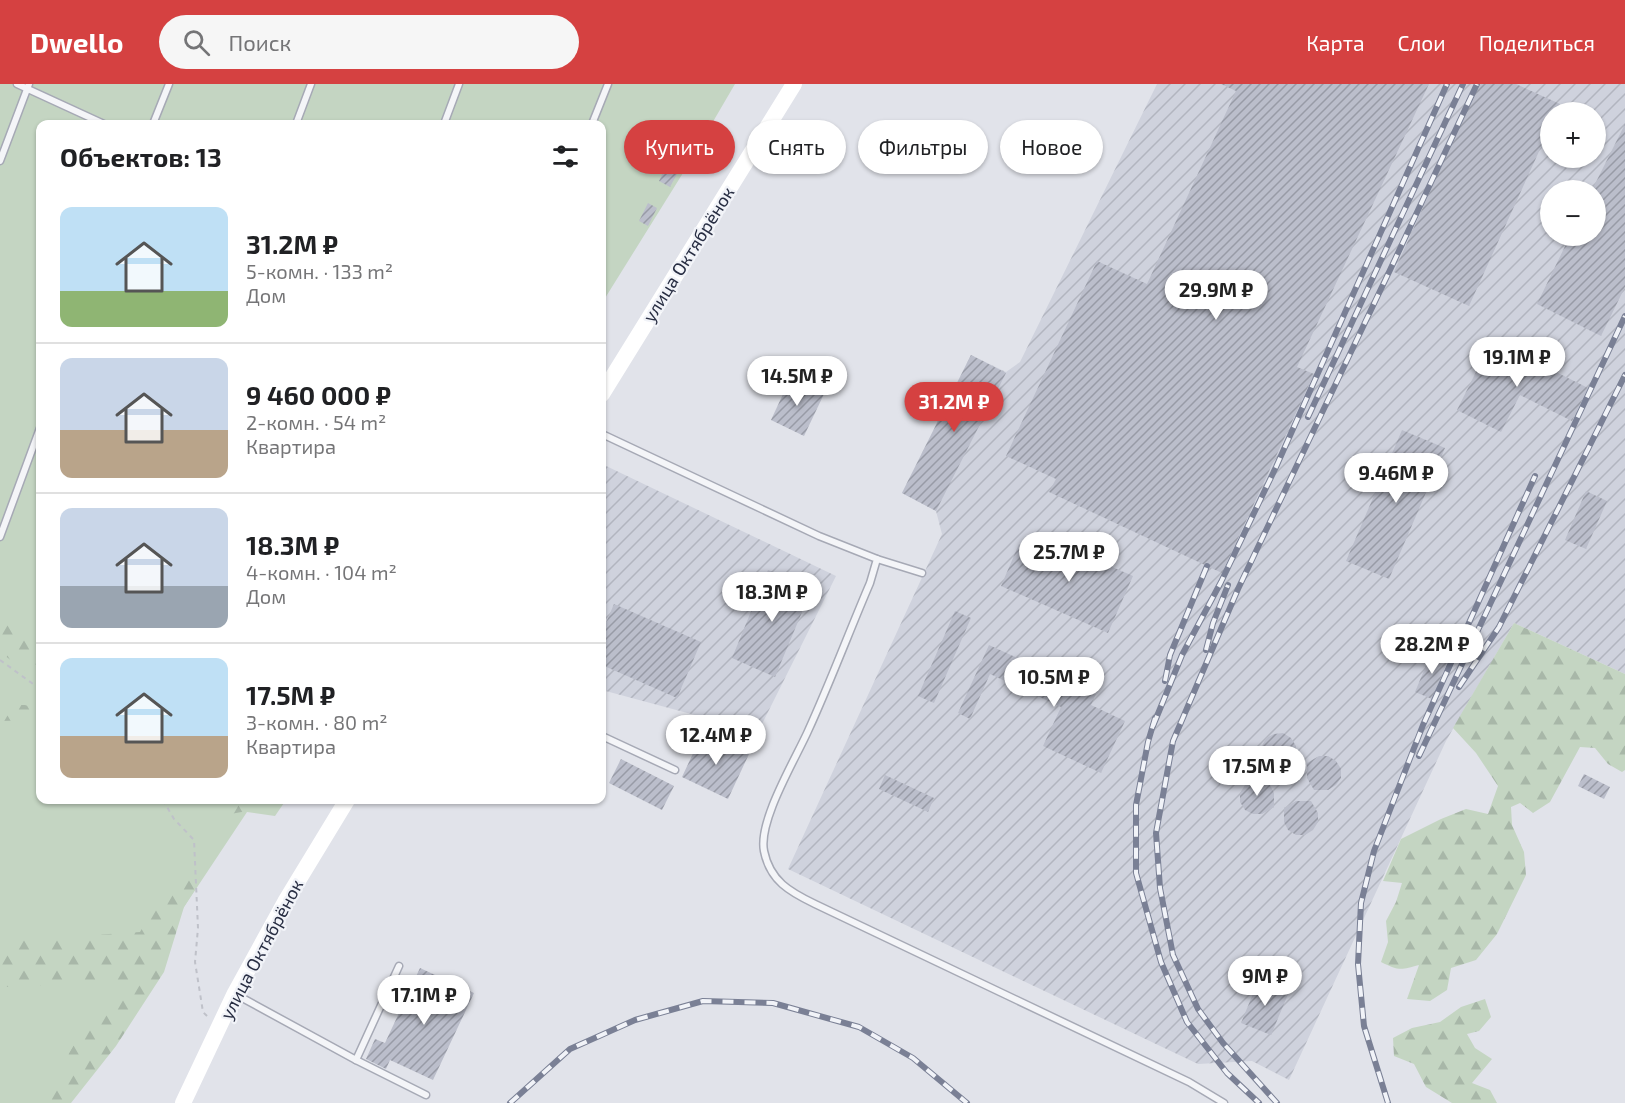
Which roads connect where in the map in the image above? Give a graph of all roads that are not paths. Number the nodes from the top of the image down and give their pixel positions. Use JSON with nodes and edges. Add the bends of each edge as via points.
{"nodes":[{"id":1,"x":17,"y":84,"type":"edge"},
{"id":2,"x":169,"y":84,"type":"edge"},
{"id":3,"x":311,"y":84,"type":"edge"},
{"id":4,"x":459,"y":84,"type":"edge"},
{"id":5,"x":608,"y":84,"type":"edge"},
{"id":6,"x":794,"y":84,"type":"edge"},
{"id":7,"x":28,"y":86,"type":"edge"},
{"id":8,"x":96,"y":120,"type":"edge"},
{"id":9,"x":155,"y":120,"type":"edge"},
{"id":10,"x":298,"y":120,"type":"edge"},
{"id":11,"x":446,"y":120,"type":"edge"},
{"id":12,"x":594,"y":120,"type":"edge"},
{"id":13,"x":0,"y":161,"type":"edge"},
{"id":14,"x":606,"y":388,"type":"edge"},
{"id":15,"x":606,"y":436,"type":"edge"},
{"id":16,"x":36,"y":439,"type":"edge"},
{"id":17,"x":0,"y":537,"type":"edge"},
{"id":18,"x":877,"y":559,"type":"junction"},
{"id":19,"x":922,"y":573,"type":"dead end"},
{"id":20,"x":606,"y":738,"type":"edge"},
{"id":21,"x":675,"y":770,"type":"dead end"},
{"id":22,"x":345,"y":804,"type":"edge"},
{"id":23,"x":399,"y":966,"type":"dead end"},
{"id":24,"x":235,"y":993,"type":"junction"},
{"id":25,"x":356,"y":1060,"type":"junction"},
{"id":26,"x":426,"y":1095,"type":"dead end"},
{"id":27,"x":183,"y":1103,"type":"edge"},
{"id":28,"x":1224,"y":1103,"type":"edge"}],
"edges":[{"from":1,"to":7,"type":"lane"},
{"from":2,"to":9,"type":"lane"},
{"from":3,"to":10,"type":"lane"},
{"from":4,"to":11,"type":"lane"},
{"from":5,"to":12,"type":"lane"},
{"from":6,"to":14,"type":"street","name":"улица Октябрёнок"},
{"from":7,"to":8,"type":"lane"},
{"from":7,"to":13,"type":"lane"},
{"from":15,"to":18,"type":"lane","via":[[819,536]]},
{"from":16,"to":17,"type":"lane"},
{"from":18,"to":19,"type":"lane"},
{"from":18,"to":28,"type":"lane","via":[[813,720],[773,805],[763,840],[769,870],[785,889],[798,896],[1189,1082]]},
{"from":20,"to":21,"type":"lane"},
{"from":22,"to":24,"type":"street","name":"улица Октябрёнок"},
{"from":23,"to":25,"type":"lane"},
{"from":24,"to":25,"type":"lane"},
{"from":24,"to":27,"type":"street","name":"улица Октябрёнок"},
{"from":25,"to":26,"type":"lane"}]}
